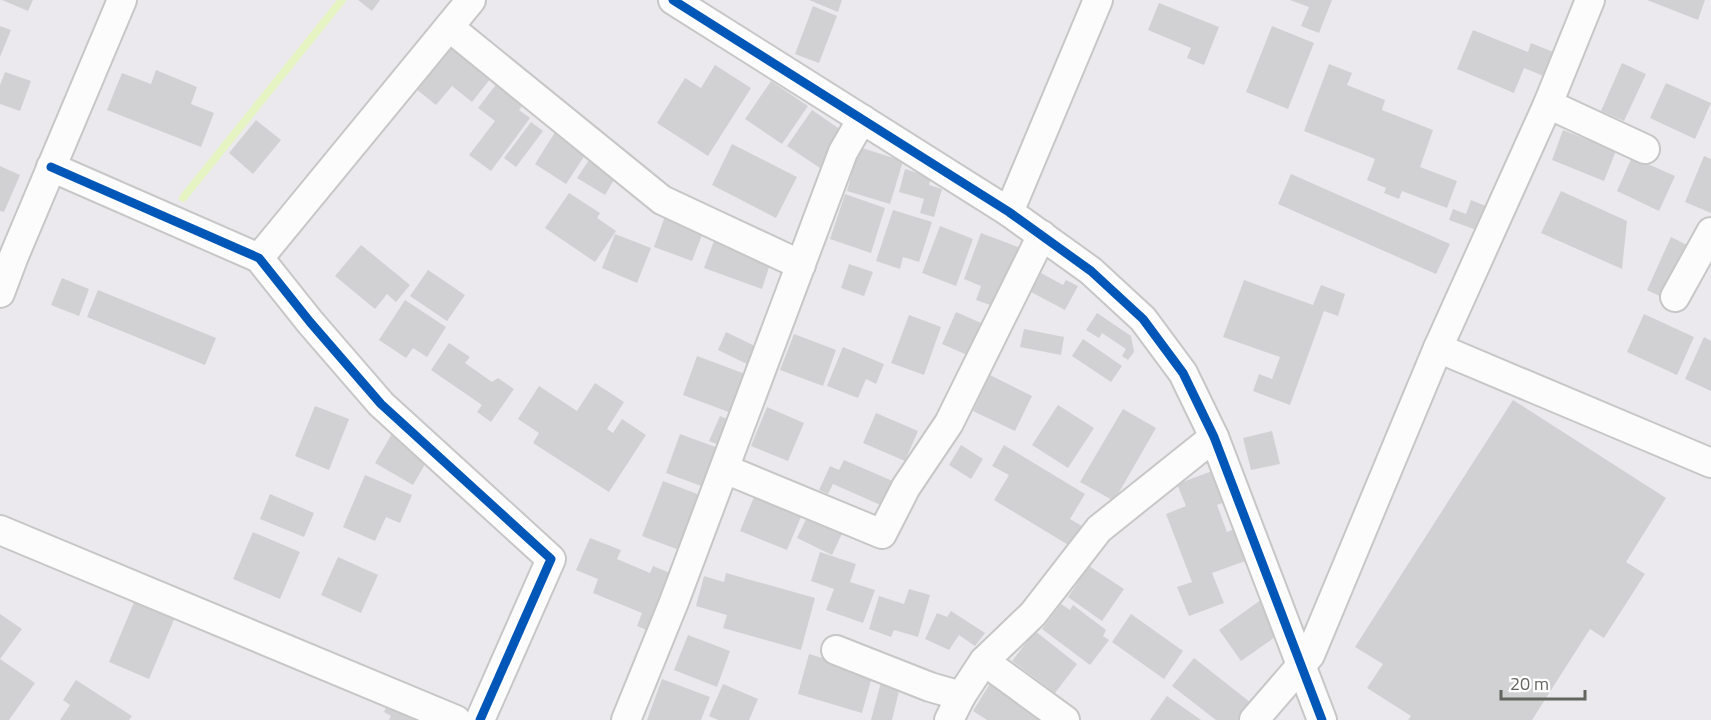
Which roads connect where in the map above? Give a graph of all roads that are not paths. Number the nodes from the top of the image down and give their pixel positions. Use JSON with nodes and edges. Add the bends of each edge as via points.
{"nodes":[{"id":1,"x":122,"y":0,"type":"edge"},
{"id":2,"x":471,"y":0,"type":"edge"},
{"id":3,"x":673,"y":0,"type":"edge"},
{"id":4,"x":1098,"y":0,"type":"edge"},
{"id":5,"x":1590,"y":0,"type":"edge"},
{"id":6,"x":449,"y":27,"type":"junction"},
{"id":7,"x":1548,"y":104,"type":"junction"},
{"id":8,"x":862,"y":119,"type":"junction"},
{"id":9,"x":1645,"y":149,"type":"dead end"},
{"id":10,"x":51,"y":167,"type":"junction"},
{"id":11,"x":1009,"y":212,"type":"junction"},
{"id":12,"x":1711,"y":232,"type":"edge"},
{"id":13,"x":1042,"y":236,"type":"junction"},
{"id":14,"x":259,"y":258,"type":"junction"},
{"id":15,"x":801,"y":265,"type":"junction"},
{"id":16,"x":0,"y":293,"type":"edge"},
{"id":17,"x":1675,"y":297,"type":"dead end"},
{"id":18,"x":1438,"y":348,"type":"junction"},
{"id":19,"x":1214,"y":437,"type":"junction"},
{"id":20,"x":1711,"y":463,"type":"edge"},
{"id":21,"x":725,"y":469,"type":"junction"},
{"id":22,"x":0,"y":530,"type":"edge"},
{"id":23,"x":836,"y":650,"type":"dead end"},
{"id":24,"x":984,"y":661,"type":"junction"},
{"id":25,"x":1303,"y":665,"type":"junction"},
{"id":26,"x":955,"y":708,"type":"edge"},
{"id":27,"x":456,"y":720,"type":"edge"},
{"id":28,"x":480,"y":720,"type":"edge"},
{"id":29,"x":626,"y":720,"type":"edge"},
{"id":30,"x":1065,"y":720,"type":"edge"},
{"id":31,"x":1254,"y":720,"type":"edge"},
{"id":32,"x":1322,"y":720,"type":"edge"}],
"edges":[{"from":1,"to":10,"type":"street"},
{"from":2,"to":6,"type":"street"},
{"from":3,"to":8,"type":"street"},
{"from":4,"to":11,"type":"street"},
{"from":5,"to":7,"type":"street"},
{"from":6,"to":14,"type":"street"},
{"from":6,"to":15,"type":"street","via":[[662,200]]},
{"from":7,"to":9,"type":"street"},
{"from":7,"to":18,"type":"street"},
{"from":8,"to":11,"type":"street"},
{"from":8,"to":15,"type":"street","via":[[843,152]]},
{"from":10,"to":14,"type":"street"},
{"from":10,"to":16,"type":"street"},
{"from":11,"to":13,"type":"street"},
{"from":12,"to":17,"type":"street"},
{"from":13,"to":19,"type":"street","via":[[1091,271],[1143,319],[1183,373]]},
{"from":13,"to":21,"type":"street","via":[[949,423],[906,487],[882,534]]},
{"from":14,"to":28,"type":"street","via":[[381,404],[550,559]]},
{"from":15,"to":21,"type":"street"},
{"from":18,"to":20,"type":"street"},
{"from":18,"to":25,"type":"street"},
{"from":19,"to":24,"type":"street","via":[[1099,529],[1033,614]]},
{"from":19,"to":25,"type":"street"},
{"from":21,"to":29,"type":"street"},
{"from":22,"to":27,"type":"street"},
{"from":23,"to":26,"type":"street","via":[[930,687]]},
{"from":24,"to":26,"type":"street"},
{"from":24,"to":30,"type":"street"},
{"from":25,"to":31,"type":"street"},
{"from":25,"to":32,"type":"street"}]}
